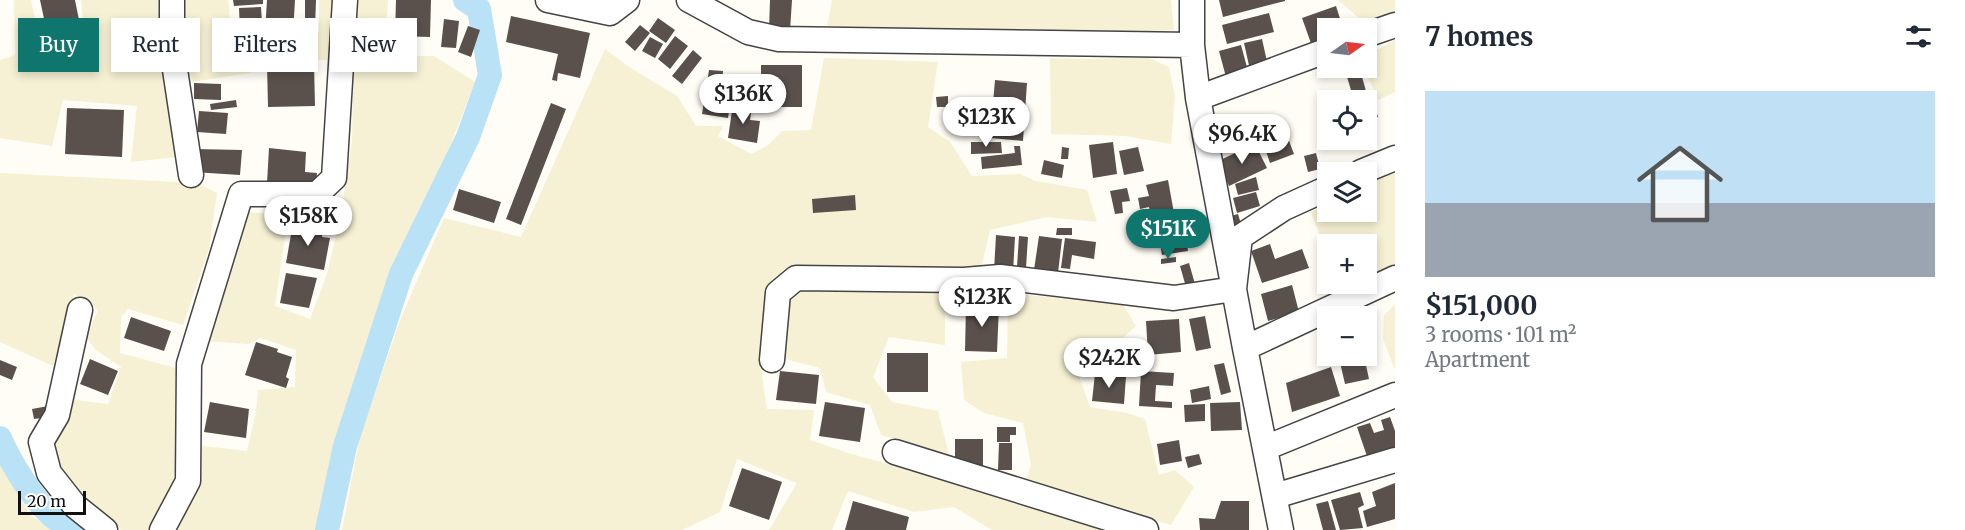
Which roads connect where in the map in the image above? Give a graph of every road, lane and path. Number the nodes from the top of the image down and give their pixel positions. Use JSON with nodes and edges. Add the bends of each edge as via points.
{"nodes":[{"id":1,"x":172,"y":0,"type":"edge"},
{"id":2,"x":345,"y":0,"type":"edge"},
{"id":3,"x":548,"y":0,"type":"edge"},
{"id":4,"x":689,"y":0,"type":"edge"},
{"id":5,"x":1192,"y":0,"type":"edge"},
{"id":6,"x":619,"y":7,"type":"edge"},
{"id":7,"x":1395,"y":25,"type":"edge"},
{"id":8,"x":1377,"y":31,"type":"edge"},
{"id":9,"x":1192,"y":45,"type":"junction"},
{"id":10,"x":1317,"y":54,"type":"edge"},
{"id":11,"x":1198,"y":98,"type":"junction"},
{"id":12,"x":1395,"y":158,"type":"edge"},
{"id":13,"x":1377,"y":165,"type":"edge"},
{"id":14,"x":191,"y":175,"type":"dead end"},
{"id":15,"x":1317,"y":193,"type":"edge"},
{"id":16,"x":1395,"y":278,"type":"edge"},
{"id":17,"x":1233,"y":289,"type":"junction"},
{"id":18,"x":80,"y":310,"type":"dead end"},
{"id":19,"x":1245,"y":348,"type":"junction"},
{"id":20,"x":772,"y":360,"type":"dead end"},
{"id":21,"x":1395,"y":395,"type":"edge"},
{"id":22,"x":1265,"y":448,"type":"junction"},
{"id":23,"x":895,"y":452,"type":"dead end"},
{"id":24,"x":1395,"y":460,"type":"edge"},
{"id":25,"x":1275,"y":496,"type":"junction"},
{"id":26,"x":105,"y":530,"type":"edge"},
{"id":27,"x":162,"y":530,"type":"edge"},
{"id":28,"x":1146,"y":530,"type":"edge"},
{"id":29,"x":1281,"y":530,"type":"edge"}],
"edges":[{"from":1,"to":14,"type":"street","via":[[172,50]]},
{"from":2,"to":27,"type":"street","via":[[334,178],[317,194],[241,194],[189,364],[188,481]]},
{"from":3,"to":6,"type":"street"},
{"from":4,"to":9,"type":"street","via":[[747,32],[778,39]]},
{"from":5,"to":9,"type":"street"},
{"from":7,"to":8,"type":"street"},
{"from":9,"to":11,"type":"street"},
{"from":10,"to":11,"type":"street"},
{"from":11,"to":17,"type":"street"},
{"from":12,"to":13,"type":"street"},
{"from":15,"to":17,"type":"street","via":[[1284,208],[1240,237]]},
{"from":16,"to":19,"type":"street"},
{"from":17,"to":19,"type":"street"},
{"from":17,"to":20,"type":"street","via":[[1174,298],[1000,277],[796,278],[778,293]]},
{"from":18,"to":26,"type":"street","via":[[57,415],[41,442],[49,473],[75,506]]},
{"from":19,"to":22,"type":"street"},
{"from":21,"to":22,"type":"street"},
{"from":22,"to":25,"type":"street"},
{"from":23,"to":28,"type":"street"},
{"from":24,"to":25,"type":"street"},
{"from":25,"to":29,"type":"street"}]}
